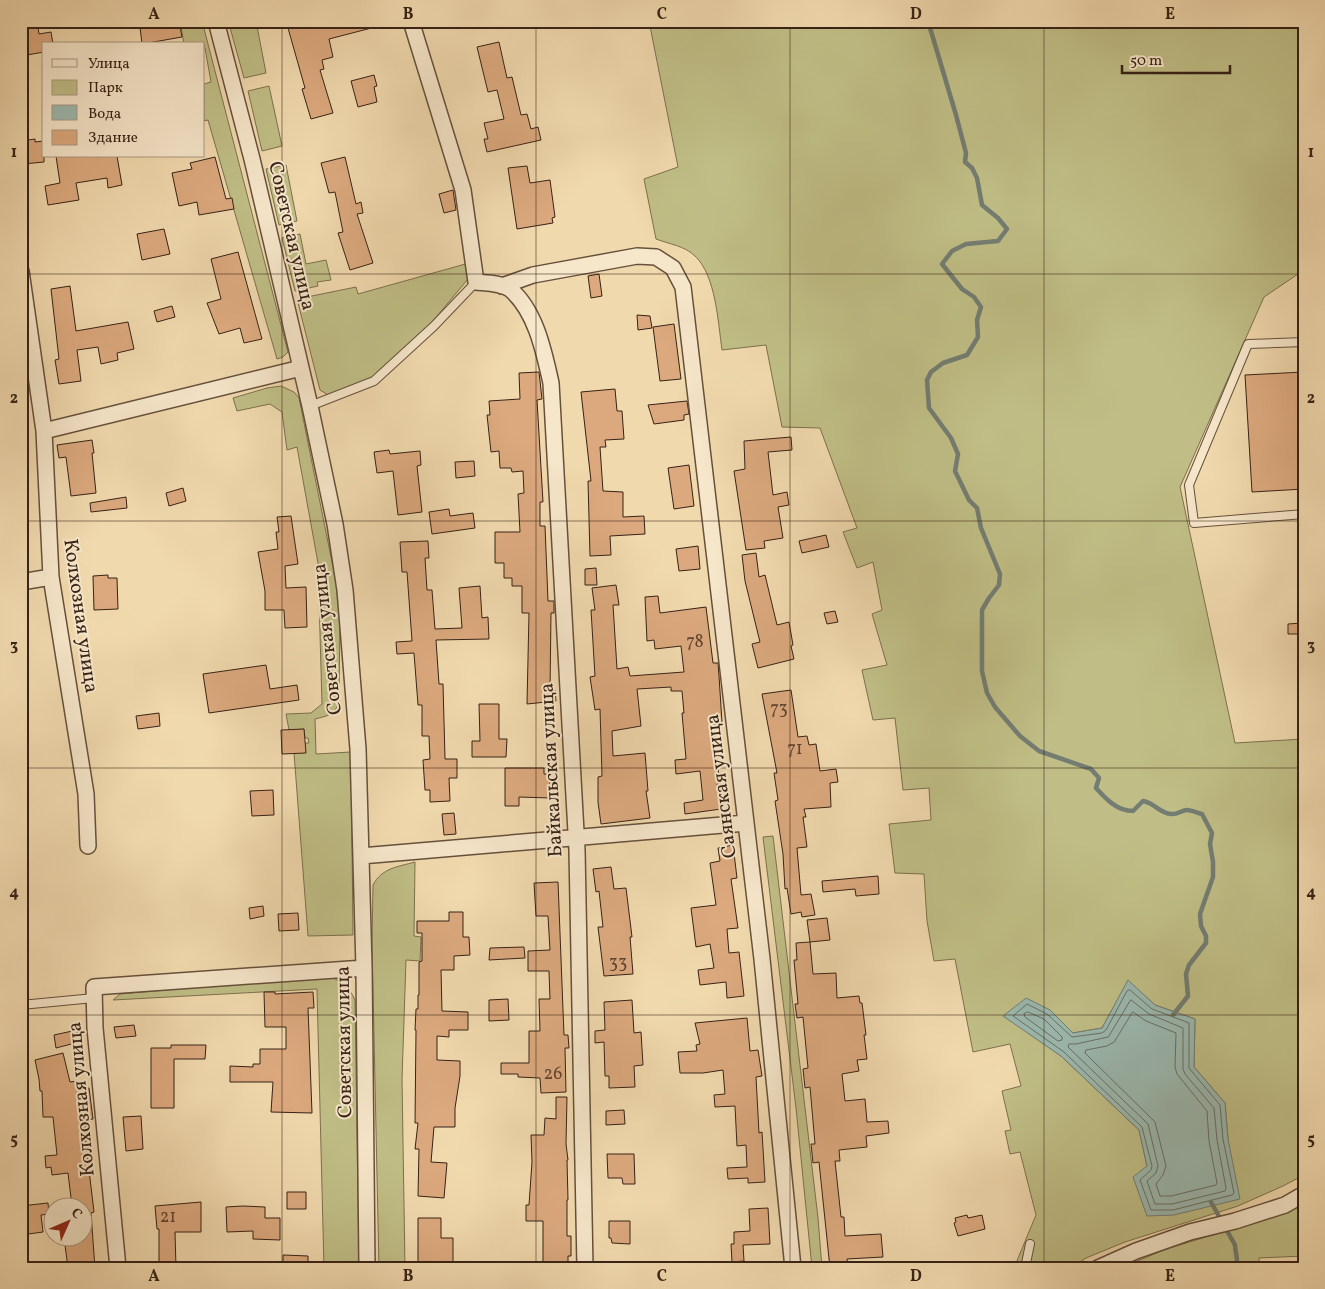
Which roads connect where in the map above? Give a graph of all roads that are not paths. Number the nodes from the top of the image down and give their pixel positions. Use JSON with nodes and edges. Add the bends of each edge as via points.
{"nodes":[{"id":1,"x":216,"y":21,"type":"edge"},
{"id":2,"x":411,"y":21,"type":"edge"},
{"id":3,"x":21,"y":271,"type":"edge"},
{"id":4,"x":476,"y":282,"type":"junction"},
{"id":5,"x":502,"y":286,"type":"junction"},
{"id":6,"x":1304,"y":342,"type":"edge"},
{"id":7,"x":301,"y":368,"type":"junction"},
{"id":8,"x":310,"y":406,"type":"junction"},
{"id":9,"x":44,"y":431,"type":"junction"},
{"id":10,"x":1304,"y":514,"type":"edge"},
{"id":11,"x":51,"y":577,"type":"junction"},
{"id":12,"x":21,"y":582,"type":"edge"},
{"id":13,"x":746,"y":823,"type":"junction"},
{"id":14,"x":575,"y":838,"type":"junction"},
{"id":15,"x":88,"y":846,"type":"dead end"},
{"id":16,"x":362,"y":856,"type":"junction"},
{"id":17,"x":364,"y":968,"type":"junction"},
{"id":18,"x":94,"y":992,"type":"junction"},
{"id":19,"x":21,"y":1005,"type":"edge"},
{"id":20,"x":1304,"y":1194,"type":"edge"},
{"id":21,"x":1030,"y":1244,"type":"dead end"},
{"id":22,"x":118,"y":1268,"type":"edge"},
{"id":23,"x":367,"y":1268,"type":"edge"},
{"id":24,"x":585,"y":1268,"type":"edge"},
{"id":25,"x":793,"y":1268,"type":"edge"},
{"id":26,"x":1025,"y":1268,"type":"edge"},
{"id":27,"x":1098,"y":1268,"type":"edge"}],
"edges":[{"from":1,"to":7,"type":"street","name":"Советская улица"},
{"from":2,"to":4,"type":"street","via":[[463,190]]},
{"from":3,"to":9,"type":"street","name":"Колхозная улица"},
{"from":4,"to":5,"type":"street"},
{"from":4,"to":8,"type":"lane","via":[[374,381]]},
{"from":5,"to":13,"type":"street","name":"Саянская улица","via":[[533,275],[638,256],[656,257],[673,268],[684,287]]},
{"from":5,"to":14,"type":"street","name":"Байкальская улица","via":[[509,289],[528,311],[543,343],[551,383]]},
{"from":6,"to":10,"type":"lane","via":[[1248,344],[1190,485],[1194,523]]},
{"from":7,"to":8,"type":"street","name":"Советская улица"},
{"from":7,"to":9,"type":"street"},
{"from":8,"to":16,"type":"street","name":"Советская улица","via":[[335,524],[345,590],[358,750]]},
{"from":9,"to":11,"type":"street","name":"Колхозная улица"},
{"from":11,"to":12,"type":"street"},
{"from":11,"to":15,"type":"street","name":"Колхозная улица","via":[[86,794]]},
{"from":13,"to":14,"type":"street"},
{"from":13,"to":25,"type":"street","name":"Саянская улица"},
{"from":14,"to":16,"type":"street"},
{"from":14,"to":24,"type":"street","name":"Байкальская улица"},
{"from":16,"to":17,"type":"street","name":"Советская улица"},
{"from":17,"to":18,"type":"street"},
{"from":17,"to":23,"type":"street","name":"Советская улица"},
{"from":18,"to":19,"type":"lane"},
{"from":18,"to":22,"type":"street","name":"Колхозная улица"},
{"from":20,"to":27,"type":"street","via":[[1285,1205],[1190,1232]]},
{"from":21,"to":26,"type":"lane"}]}
